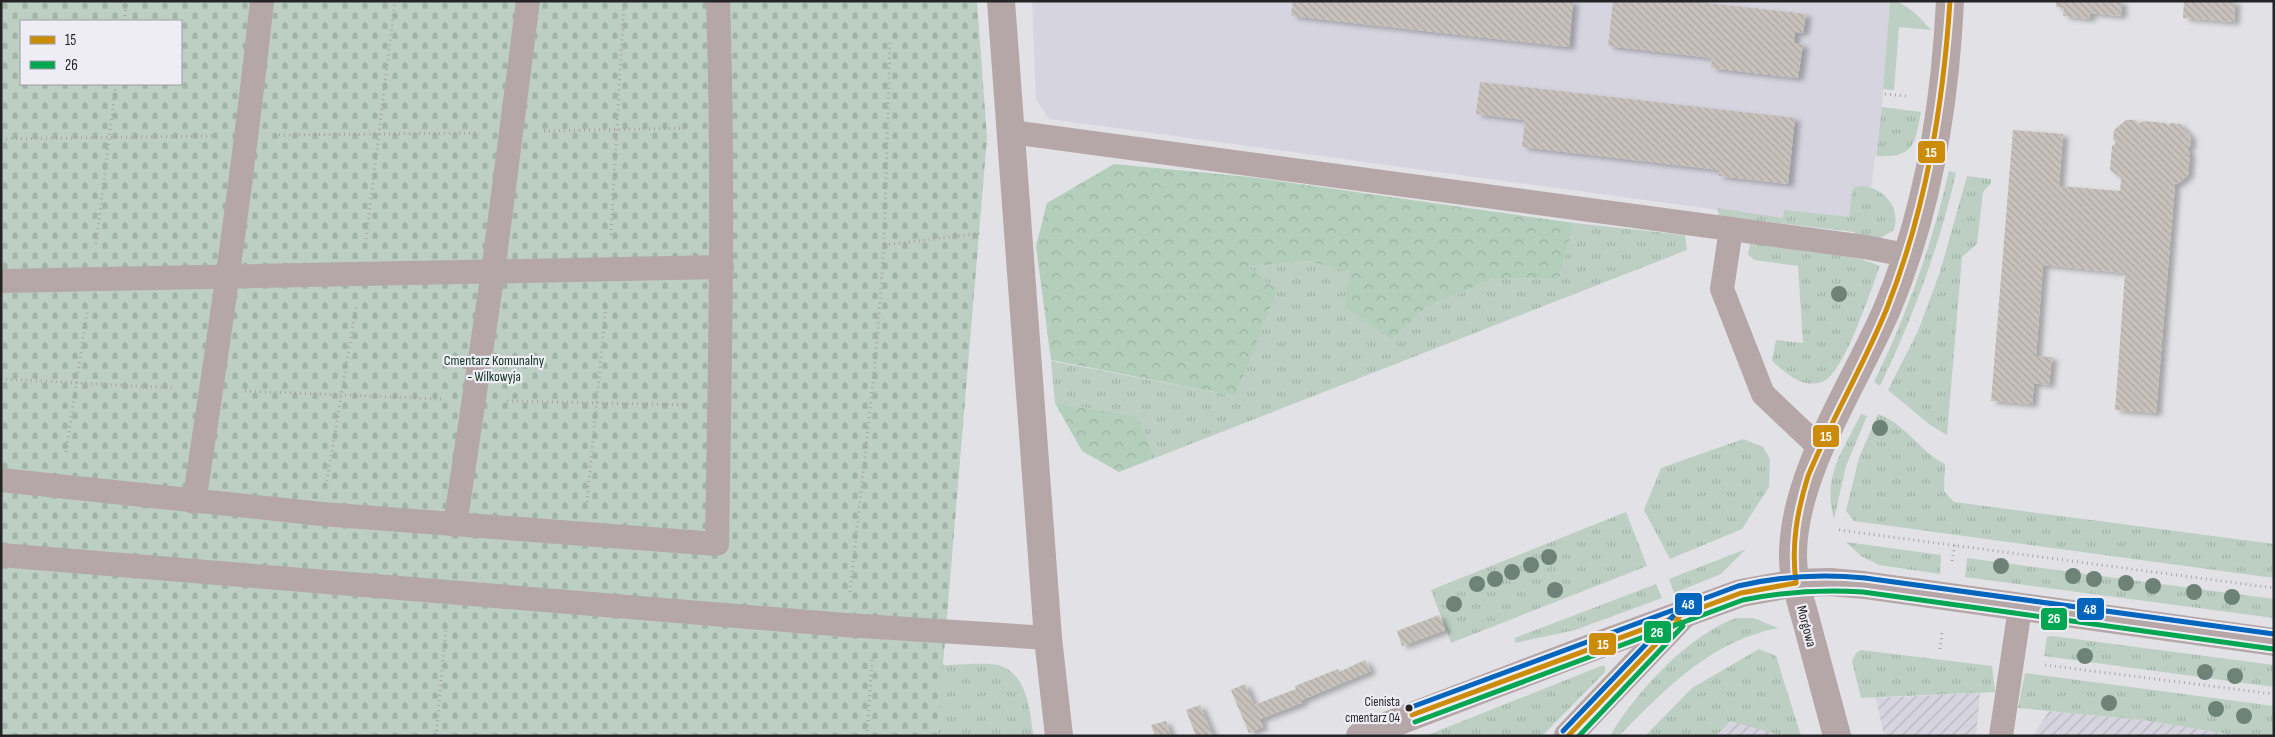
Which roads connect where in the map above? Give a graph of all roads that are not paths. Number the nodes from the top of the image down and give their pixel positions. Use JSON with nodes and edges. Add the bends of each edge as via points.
{"nodes":[{"id":1,"x":262,"y":1,"type":"edge"},
{"id":2,"x":528,"y":1,"type":"edge"},
{"id":3,"x":718,"y":1,"type":"edge"},
{"id":4,"x":1001,"y":1,"type":"edge"},
{"id":5,"x":1950,"y":1,"type":"edge"},
{"id":6,"x":1011,"y":132,"type":"junction"},
{"id":7,"x":1731,"y":229,"type":"junction"},
{"id":8,"x":1906,"y":255,"type":"junction"},
{"id":9,"x":722,"y":267,"type":"junction"},
{"id":10,"x":493,"y":272,"type":"junction"},
{"id":11,"x":229,"y":278,"type":"junction"},
{"id":12,"x":1,"y":281,"type":"edge"},
{"id":13,"x":1820,"y":449,"type":"junction"},
{"id":14,"x":1,"y":480,"type":"edge"},
{"id":15,"x":194,"y":502,"type":"junction"},
{"id":16,"x":455,"y":525,"type":"junction"},
{"id":17,"x":1,"y":555,"type":"edge"},
{"id":18,"x":1796,"y":583,"type":"junction"},
{"id":19,"x":2020,"y":608,"type":"junction"},
{"id":20,"x":1686,"y":612,"type":"junction"},
{"id":21,"x":1048,"y":638,"type":"junction"},
{"id":22,"x":2274,"y":642,"type":"edge"},
{"id":23,"x":1059,"y":736,"type":"edge"},
{"id":24,"x":1360,"y":736,"type":"edge"},
{"id":25,"x":1568,"y":736,"type":"edge"},
{"id":26,"x":1838,"y":736,"type":"edge"},
{"id":27,"x":2001,"y":736,"type":"edge"}],
"edges":[{"from":1,"to":11,"type":"lane"},
{"from":2,"to":10,"type":"lane"},
{"from":3,"to":9,"type":"lane"},
{"from":4,"to":6,"type":"street"},
{"from":5,"to":8,"type":"street","name":"Morgowa","via":[[1948,52],[1938,132]]},
{"from":6,"to":7,"type":"lane"},
{"from":6,"to":21,"type":"street"},
{"from":7,"to":8,"type":"lane"},
{"from":7,"to":13,"type":"lane","via":[[1722,289],[1763,394]]},
{"from":8,"to":13,"type":"street","name":"Morgowa","via":[[1887,309]]},
{"from":9,"to":10,"type":"lane"},
{"from":9,"to":16,"type":"lane","via":[[717,544]]},
{"from":10,"to":11,"type":"lane"},
{"from":10,"to":16,"type":"lane"},
{"from":11,"to":12,"type":"lane"},
{"from":11,"to":15,"type":"lane"},
{"from":13,"to":18,"type":"street","name":"Morgowa","via":[[1806,484],[1794,534]]},
{"from":14,"to":15,"type":"lane"},
{"from":15,"to":16,"type":"lane"},
{"from":17,"to":21,"type":"lane","via":[[846,625]]},
{"from":18,"to":19,"type":"street","via":[[1864,585]]},
{"from":18,"to":20,"type":"street","via":[[1741,593]]},
{"from":18,"to":26,"type":"street","name":"Morgowa"},
{"from":19,"to":22,"type":"street"},
{"from":19,"to":27,"type":"lane"},
{"from":20,"to":24,"type":"street"},
{"from":20,"to":25,"type":"street"},
{"from":21,"to":23,"type":"street"}]}
